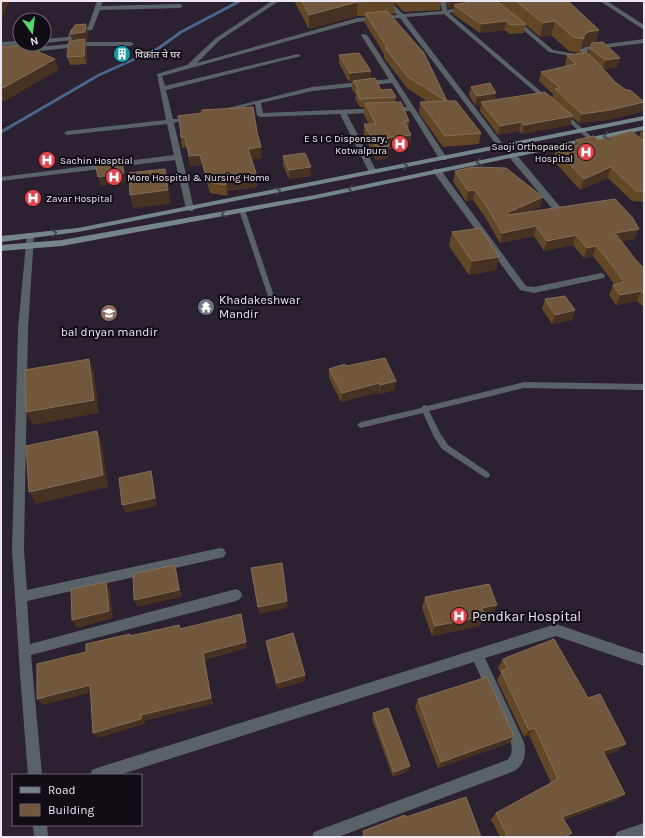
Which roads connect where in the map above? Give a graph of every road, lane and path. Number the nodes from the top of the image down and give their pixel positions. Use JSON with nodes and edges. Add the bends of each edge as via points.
{"nodes":[{"id":1,"x":100,"y":1,"type":"edge"},
{"id":2,"x":276,"y":1,"type":"edge"},
{"id":3,"x":387,"y":1,"type":"edge"},
{"id":4,"x":443,"y":1,"type":"edge"},
{"id":5,"x":603,"y":1,"type":"edge"},
{"id":6,"x":499,"y":3,"type":"edge"},
{"id":7,"x":180,"y":6,"type":"dead end"},
{"id":8,"x":479,"y":6,"type":"edge"},
{"id":9,"x":471,"y":7,"type":"edge"},
{"id":10,"x":98,"y":8,"type":"junction"},
{"id":11,"x":445,"y":12,"type":"junction"},
{"id":12,"x":402,"y":16,"type":"junction"},
{"id":13,"x":512,"y":17,"type":"edge"},
{"id":14,"x":644,"y":28,"type":"edge"},
{"id":15,"x":364,"y":35,"type":"dead end"},
{"id":16,"x":52,"y":40,"type":"edge"},
{"id":17,"x":644,"y":41,"type":"edge"},
{"id":18,"x":12,"y":43,"type":"edge"},
{"id":19,"x":1,"y":44,"type":"edge"},
{"id":20,"x":131,"y":44,"type":"dead end"},
{"id":21,"x":1,"y":53,"type":"edge"},
{"id":22,"x":298,"y":56,"type":"dead end"},
{"id":23,"x":583,"y":57,"type":"junction"},
{"id":24,"x":188,"y":67,"type":"junction"},
{"id":25,"x":595,"y":67,"type":"edge"},
{"id":26,"x":393,"y":81,"type":"junction"},
{"id":27,"x":162,"y":89,"type":"junction"},
{"id":28,"x":258,"y":102,"type":"junction"},
{"id":29,"x":411,"y":109,"type":"junction"},
{"id":30,"x":342,"y":111,"type":"junction"},
{"id":31,"x":214,"y":112,"type":"edge"},
{"id":32,"x":644,"y":118,"type":"edge"},
{"id":33,"x":185,"y":119,"type":"edge"},
{"id":34,"x":170,"y":123,"type":"junction"},
{"id":35,"x":644,"y":128,"type":"edge"},
{"id":36,"x":582,"y":131,"type":"junction"},
{"id":37,"x":67,"y":133,"type":"dead end"},
{"id":38,"x":591,"y":139,"type":"junction"},
{"id":39,"x":501,"y":147,"type":"junction"},
{"id":40,"x":512,"y":156,"type":"junction"},
{"id":41,"x":178,"y":157,"type":"junction"},
{"id":42,"x":443,"y":158,"type":"junction"},
{"id":43,"x":437,"y":171,"type":"junction"},
{"id":44,"x":373,"y":172,"type":"junction"},
{"id":45,"x":1,"y":179,"type":"edge"},
{"id":46,"x":190,"y":208,"type":"junction"},
{"id":47,"x":242,"y":210,"type":"junction"},
{"id":48,"x":559,"y":211,"type":"edge"},
{"id":49,"x":1,"y":238,"type":"edge"},
{"id":50,"x":30,"y":241,"type":"junction"},
{"id":51,"x":1,"y":248,"type":"edge"},
{"id":52,"x":601,"y":276,"type":"dead end"},
{"id":53,"x":273,"y":302,"type":"dead end"},
{"id":54,"x":644,"y":388,"type":"edge"},
{"id":55,"x":424,"y":408,"type":"junction"},
{"id":56,"x":360,"y":424,"type":"dead end"},
{"id":57,"x":486,"y":475,"type":"dead end"},
{"id":58,"x":220,"y":553,"type":"dead end"},
{"id":59,"x":236,"y":595,"type":"dead end"},
{"id":60,"x":21,"y":597,"type":"junction"},
{"id":61,"x":25,"y":652,"type":"junction"},
{"id":62,"x":477,"y":655,"type":"junction"},
{"id":63,"x":644,"y":660,"type":"edge"},
{"id":64,"x":35,"y":774,"type":"edge"},
{"id":65,"x":100,"y":774,"type":"edge"},
{"id":66,"x":40,"y":826,"type":"edge"},
{"id":67,"x":644,"y":830,"type":"edge"},
{"id":68,"x":41,"y":837,"type":"edge"},
{"id":69,"x":319,"y":837,"type":"edge"},
{"id":70,"x":622,"y":837,"type":"edge"}],
"edges":[{"from":1,"to":10,"type":"street"},
{"from":2,"to":24,"type":"street","via":[[218,39]]},
{"from":3,"to":12,"type":"street"},
{"from":4,"to":11,"type":"street"},
{"from":5,"to":14,"type":"street"},
{"from":6,"to":8,"type":"street"},
{"from":7,"to":10,"type":"street"},
{"from":9,"to":11,"type":"street"},
{"from":10,"to":16,"type":"street","via":[[90,29],[73,30],[71,39]]},
{"from":11,"to":12,"type":"street"},
{"from":11,"to":36,"type":"street"},
{"from":12,"to":24,"type":"street","via":[[356,20]]},
{"from":12,"to":39,"type":"street","via":[[476,109]]},
{"from":13,"to":23,"type":"street","via":[[551,51]]},
{"from":15,"to":26,"type":"street"},
{"from":17,"to":23,"type":"street","via":[[585,49]]},
{"from":18,"to":19,"type":"street"},
{"from":20,"to":21,"type":"street","via":[[87,44]]},
{"from":22,"to":27,"type":"street"},
{"from":23,"to":25,"type":"street"},
{"from":24,"to":27,"type":"street","via":[[159,76]]},
{"from":26,"to":28,"type":"street","via":[[312,89]]},
{"from":26,"to":29,"type":"street"},
{"from":27,"to":34,"type":"street"},
{"from":28,"to":30,"type":"street","via":[[260,114]]},
{"from":28,"to":31,"type":"street"},
{"from":29,"to":30,"type":"street"},
{"from":29,"to":42,"type":"street"},
{"from":30,"to":44,"type":"street"},
{"from":32,"to":36,"type":"street"},
{"from":33,"to":34,"type":"street"},
{"from":34,"to":37,"type":"street"},
{"from":34,"to":41,"type":"street"},
{"from":35,"to":38,"type":"street","one_way":true,"via":[[626,134]]},
{"from":36,"to":38,"type":"street"},
{"from":36,"to":39,"type":"street"},
{"from":38,"to":40,"type":"street"},
{"from":39,"to":42,"type":"street"},
{"from":40,"to":43,"type":"street","one_way":true},
{"from":40,"to":48,"type":"street"},
{"from":41,"to":45,"type":"street"},
{"from":41,"to":46,"type":"street"},
{"from":44,"to":42,"type":"street","one_way":true},
{"from":43,"to":47,"type":"street","one_way":true},
{"from":43,"to":52,"type":"street","via":[[523,288],[534,290]]},
{"from":46,"to":44,"type":"street","one_way":true},
{"from":50,"to":46,"type":"street","one_way":true},
{"from":47,"to":50,"type":"street","one_way":true,"via":[[62,243]]},
{"from":47,"to":53,"type":"lane"},
{"from":49,"to":50,"type":"street"},
{"from":50,"to":51,"type":"street"},
{"from":50,"to":60,"type":"street","via":[[23,329],[18,550]]},
{"from":54,"to":55,"type":"lane","via":[[524,385]]},
{"from":55,"to":56,"type":"lane"},
{"from":55,"to":57,"type":"lane","via":[[445,447]]},
{"from":58,"to":60,"type":"street"},
{"from":59,"to":61,"type":"street"},
{"from":60,"to":61,"type":"street"},
{"from":61,"to":64,"type":"street"},
{"from":62,"to":63,"type":"street","via":[[556,630]]},
{"from":62,"to":65,"type":"street"},
{"from":62,"to":69,"type":"street","via":[[517,742],[519,758],[512,765]]},
{"from":66,"to":68,"type":"street"},
{"from":67,"to":70,"type":"street"}]}
